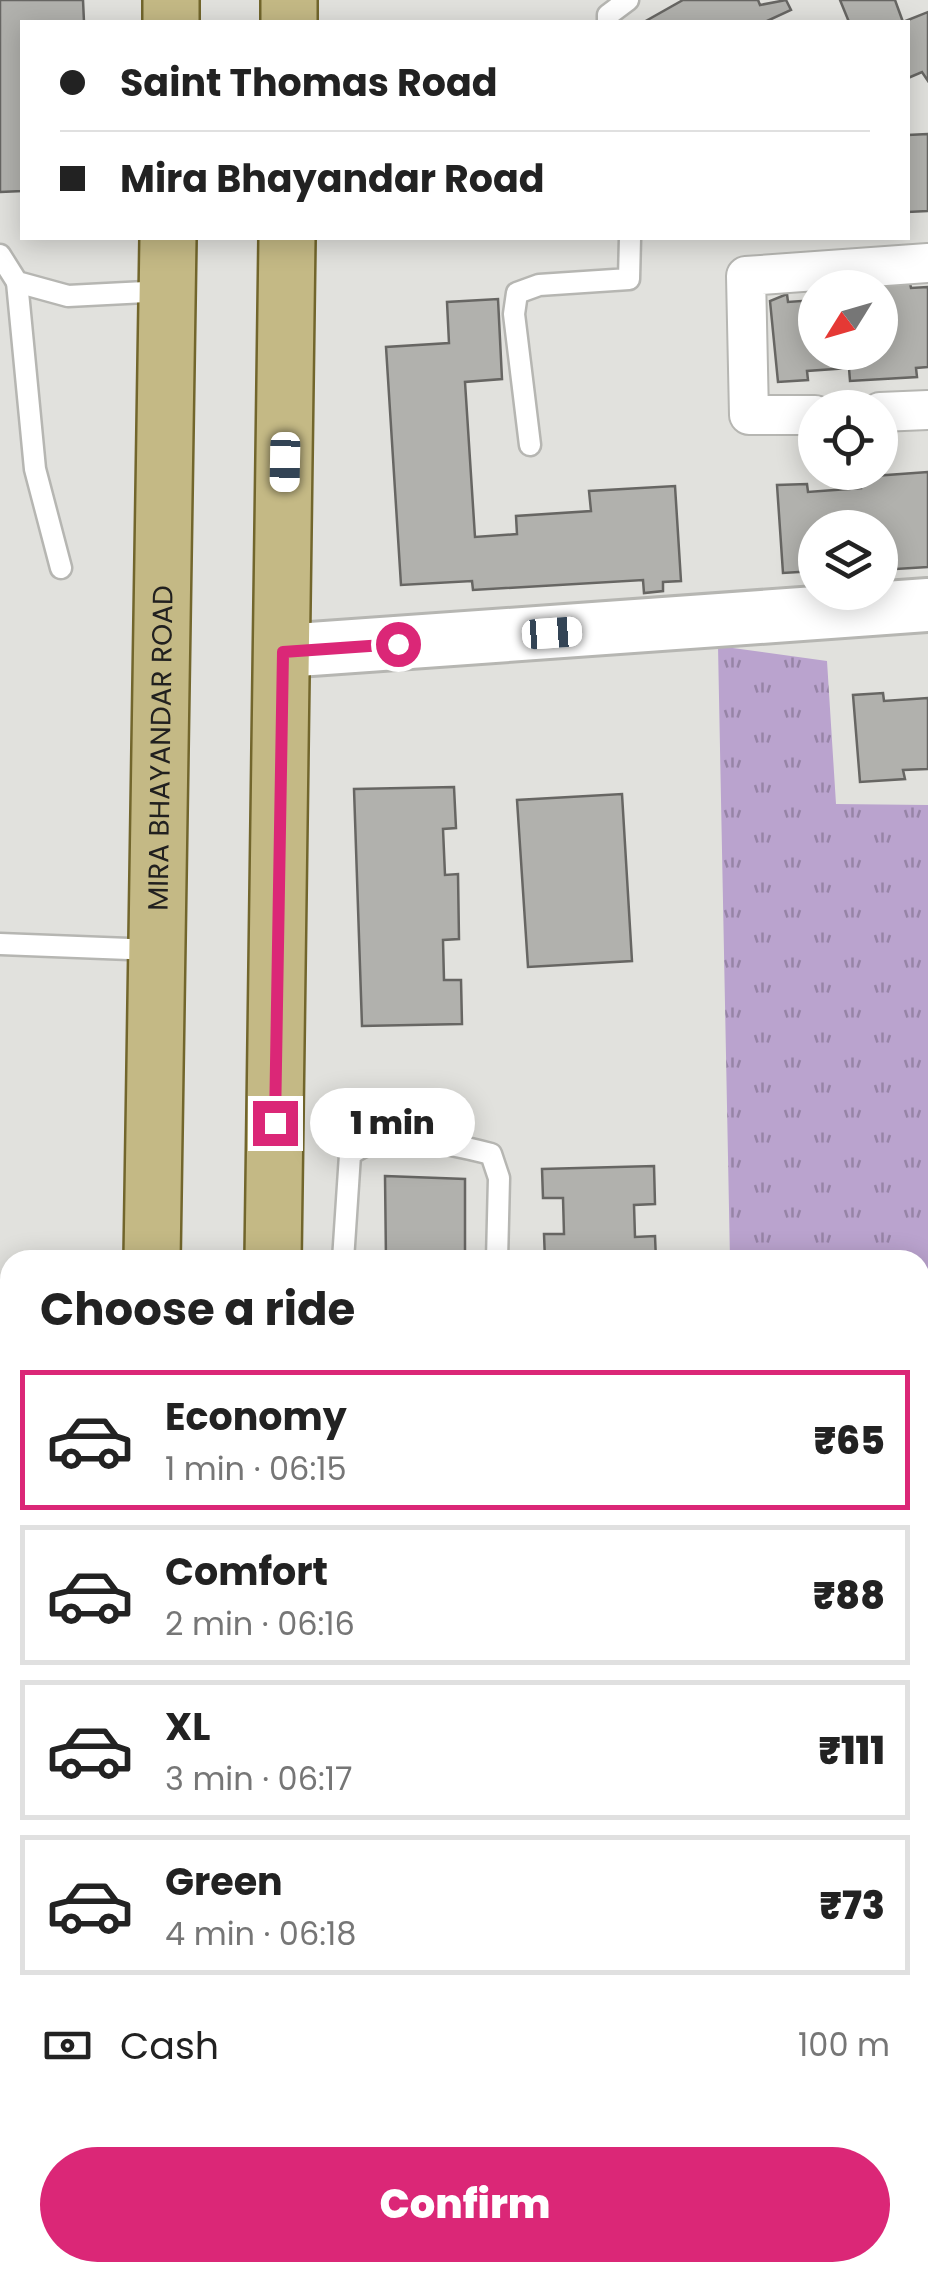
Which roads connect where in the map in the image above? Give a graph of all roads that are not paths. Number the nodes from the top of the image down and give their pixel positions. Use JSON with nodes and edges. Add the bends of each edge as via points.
{"nodes":[{"id":1,"x":628,"y":0,"type":"edge"},
{"id":2,"x":608,"y":20,"type":"edge"},
{"id":3,"x":168,"y":240,"type":"edge"},
{"id":4,"x":194,"y":240,"type":"edge"},
{"id":5,"x":265,"y":240,"type":"edge"},
{"id":6,"x":287,"y":240,"type":"edge"},
{"id":7,"x":630,"y":240,"type":"edge"},
{"id":8,"x":0,"y":255,"type":"edge"},
{"id":9,"x":928,"y":263,"type":"edge"},
{"id":10,"x":17,"y":282,"type":"junction"},
{"id":11,"x":167,"y":291,"type":"junction"},
{"id":12,"x":286,"y":349,"type":"junction"},
{"id":13,"x":167,"y":350,"type":"junction"},
{"id":14,"x":928,"y":410,"type":"edge"},
{"id":15,"x":898,"y":411,"type":"edge"},
{"id":16,"x":798,"y":415,"type":"edge"},
{"id":17,"x":530,"y":444,"type":"dead end"},
{"id":18,"x":60,"y":568,"type":"dead end"},
{"id":19,"x":928,"y":605,"type":"edge"},
{"id":20,"x":283,"y":652,"type":"junction"},
{"id":21,"x":0,"y":944,"type":"edge"},
{"id":22,"x":158,"y":950,"type":"junction"},
{"id":23,"x":152,"y":1250,"type":"edge"},
{"id":24,"x":273,"y":1250,"type":"edge"},
{"id":25,"x":344,"y":1250,"type":"edge"},
{"id":26,"x":497,"y":1250,"type":"edge"}],
"edges":[{"from":1,"to":2,"type":"lane"},
{"from":3,"to":11,"type":"main road","name":"MIRA BHAYANDAR ROAD"},
{"from":4,"to":13,"type":"main road"},
{"from":5,"to":12,"type":"main road"},
{"from":6,"to":12,"type":"main road"},
{"from":7,"to":17,"type":"lane","via":[[628,278],[517,292]]},
{"from":8,"to":10,"type":"lane"},
{"from":9,"to":16,"type":"street","via":[[746,276],[749,415]]},
{"from":10,"to":11,"type":"lane","via":[[68,296]]},
{"from":10,"to":18,"type":"lane","via":[[35,469]]},
{"from":11,"to":13,"type":"main road","name":"MIRA BHAYANDAR ROAD"},
{"from":12,"to":20,"type":"main road"},
{"from":13,"to":22,"type":"main road","name":"MIRA BHAYANDAR ROAD"},
{"from":14,"to":15,"type":"street"},
{"from":19,"to":20,"type":"street"},
{"from":20,"to":24,"type":"main road"},
{"from":21,"to":22,"type":"lane"},
{"from":22,"to":23,"type":"main road","name":"MIRA BHAYANDAR ROAD"},
{"from":25,"to":26,"type":"lane","via":[[350,1155],[364,1143],[412,1142],[492,1154],[499,1178]]}]}
